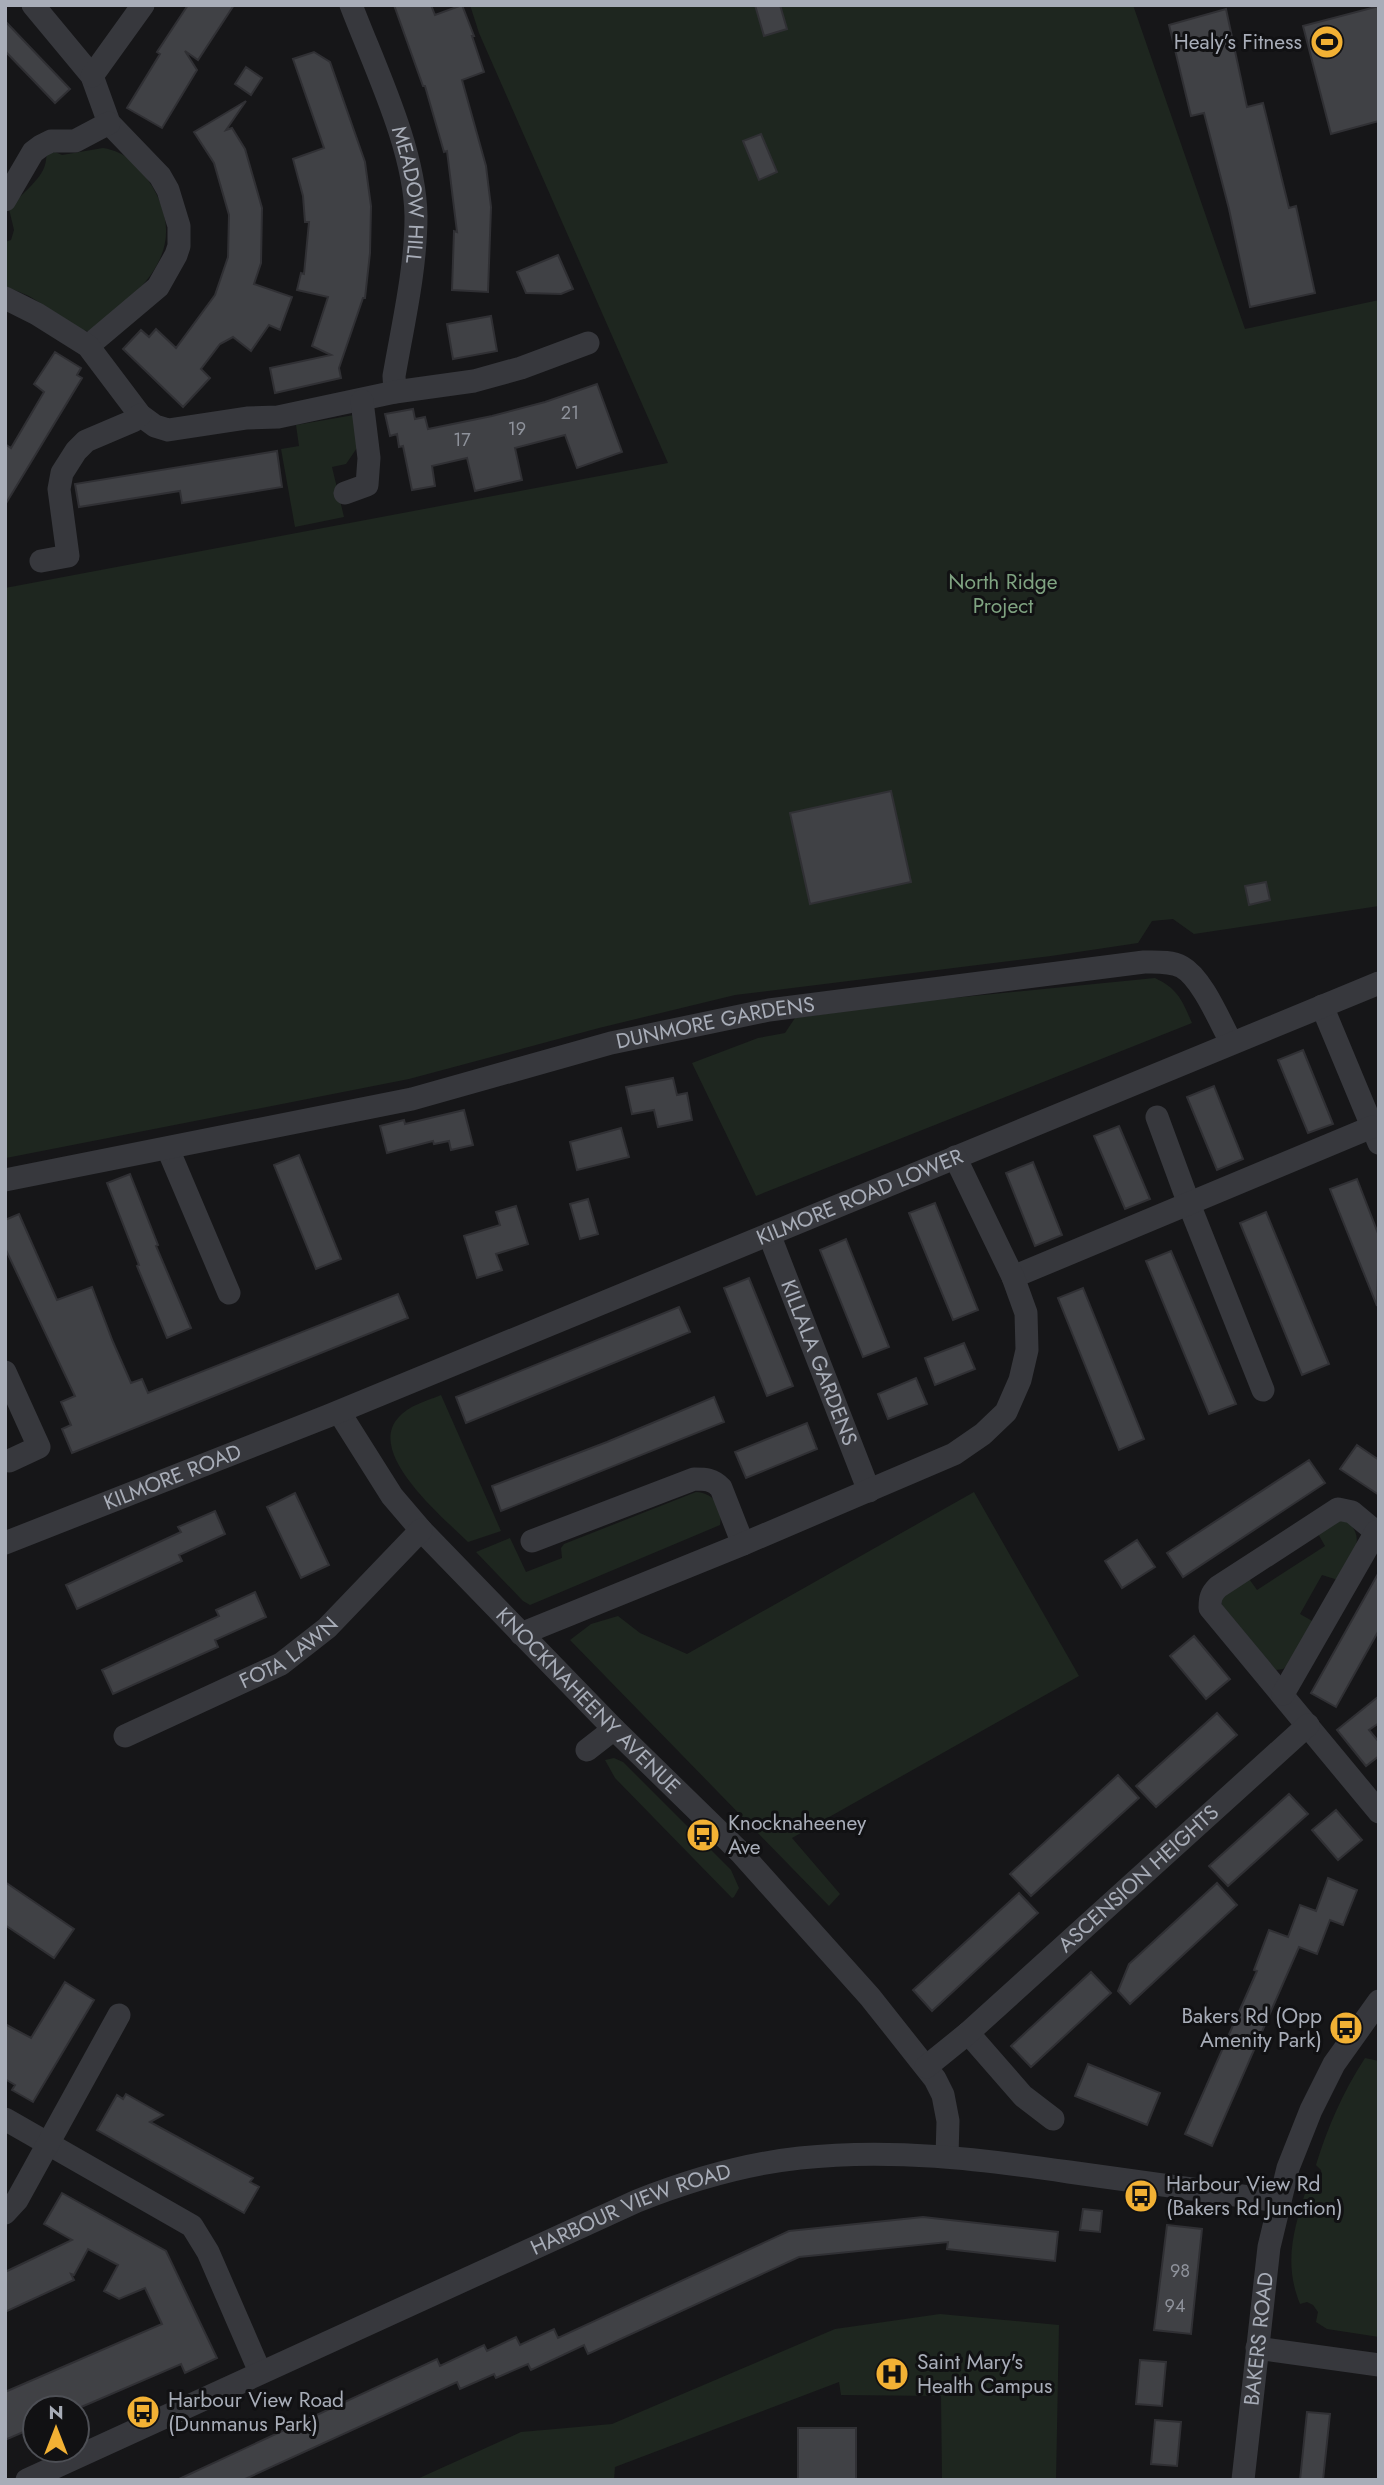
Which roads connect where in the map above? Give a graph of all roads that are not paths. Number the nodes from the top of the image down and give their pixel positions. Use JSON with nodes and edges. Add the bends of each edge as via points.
{"nodes":[{"id":1,"x":33,"y":5,"type":"edge"},
{"id":2,"x":143,"y":5,"type":"edge"},
{"id":3,"x":351,"y":5,"type":"edge"},
{"id":4,"x":92,"y":76,"type":"junction"},
{"id":5,"x":109,"y":123,"type":"junction"},
{"id":6,"x":5,"y":200,"type":"edge"},
{"id":7,"x":5,"y":298,"type":"edge"},
{"id":8,"x":588,"y":344,"type":"dead end"},
{"id":9,"x":88,"y":346,"type":"junction"},
{"id":10,"x":395,"y":392,"type":"junction"},
{"id":11,"x":362,"y":401,"type":"junction"},
{"id":12,"x":140,"y":415,"type":"junction"},
{"id":13,"x":345,"y":493,"type":"dead end"},
{"id":14,"x":41,"y":561,"type":"dead end"},
{"id":15,"x":1379,"y":983,"type":"edge"},
{"id":16,"x":1322,"y":1006,"type":"junction"},
{"id":17,"x":1231,"y":1042,"type":"junction"},
{"id":18,"x":1157,"y":1117,"type":"dead end"},
{"id":19,"x":1376,"y":1135,"type":"edge"},
{"id":20,"x":168,"y":1149,"type":"junction"},
{"id":21,"x":956,"y":1157,"type":"junction"},
{"id":22,"x":5,"y":1180,"type":"edge"},
{"id":23,"x":1189,"y":1204,"type":"junction"},
{"id":24,"x":769,"y":1234,"type":"junction"},
{"id":25,"x":1013,"y":1277,"type":"junction"},
{"id":26,"x":229,"y":1293,"type":"dead end"},
{"id":27,"x":5,"y":1372,"type":"edge"},
{"id":28,"x":1263,"y":1390,"type":"dead end"},
{"id":29,"x":339,"y":1412,"type":"junction"},
{"id":30,"x":9,"y":1461,"type":"dead end"},
{"id":31,"x":869,"y":1490,"type":"junction"},
{"id":32,"x":421,"y":1530,"type":"junction"},
{"id":33,"x":1377,"y":1532,"type":"edge"},
{"id":34,"x":532,"y":1541,"type":"dead end"},
{"id":35,"x":5,"y":1543,"type":"edge"},
{"id":36,"x":743,"y":1544,"type":"junction"},
{"id":37,"x":521,"y":1634,"type":"junction"},
{"id":38,"x":1283,"y":1695,"type":"junction"},
{"id":39,"x":1308,"y":1725,"type":"junction"},
{"id":40,"x":614,"y":1729,"type":"junction"},
{"id":41,"x":125,"y":1736,"type":"dead end"},
{"id":42,"x":587,"y":1750,"type":"dead end"},
{"id":43,"x":1379,"y":1812,"type":"edge"},
{"id":44,"x":1379,"y":2001,"type":"edge"},
{"id":45,"x":119,"y":2015,"type":"dead end"},
{"id":46,"x":968,"y":2033,"type":"junction"},
{"id":47,"x":926,"y":2067,"type":"junction"},
{"id":48,"x":5,"y":2119,"type":"edge"},
{"id":49,"x":1053,"y":2119,"type":"dead end"},
{"id":50,"x":47,"y":2143,"type":"junction"},
{"id":51,"x":947,"y":2156,"type":"junction"},
{"id":52,"x":1279,"y":2201,"type":"junction"},
{"id":53,"x":5,"y":2213,"type":"edge"},
{"id":54,"x":1257,"y":2348,"type":"junction"},
{"id":55,"x":1379,"y":2365,"type":"edge"},
{"id":56,"x":260,"y":2372,"type":"junction"},
{"id":57,"x":27,"y":2480,"type":"edge"},
{"id":58,"x":1243,"y":2480,"type":"edge"}],
"edges":[{"from":1,"to":4,"type":"street"},
{"from":2,"to":4,"type":"street"},
{"from":3,"to":10,"type":"street","name":"MEADOW HILL","via":[[400,134],[415,199],[415,242]]},
{"from":4,"to":5,"type":"street"},
{"from":5,"to":6,"type":"street","via":[[75,141],[41,146]]},
{"from":5,"to":9,"type":"street","via":[[169,190],[178,216],[180,246],[158,287]]},
{"from":7,"to":9,"type":"street"},
{"from":8,"to":10,"type":"street","via":[[485,378]]},
{"from":9,"to":12,"type":"street"},
{"from":10,"to":11,"type":"street"},
{"from":11,"to":12,"type":"street","via":[[168,430]]},
{"from":11,"to":13,"type":"street","via":[[369,458],[367,485]]},
{"from":12,"to":14,"type":"street","via":[[86,441],[76,451],[59,481],[68,556]]},
{"from":15,"to":16,"type":"street","name":"KILMORE ROAD LOWER"},
{"from":16,"to":17,"type":"street","name":"KILMORE ROAD LOWER"},
{"from":16,"to":19,"type":"street"},
{"from":17,"to":20,"type":"street","name":"DUNMORE GARDENS","via":[[1185,968],[1144,962],[769,1010],[611,1043],[412,1099]]},
{"from":17,"to":21,"type":"street","name":"KILMORE ROAD LOWER"},
{"from":18,"to":23,"type":"street"},
{"from":19,"to":23,"type":"street"},
{"from":20,"to":22,"type":"street","name":"DUNMORE GARDENS"},
{"from":20,"to":26,"type":"street"},
{"from":21,"to":24,"type":"street","name":"KILMORE ROAD LOWER"},
{"from":21,"to":25,"type":"street"},
{"from":23,"to":25,"type":"street"},
{"from":23,"to":28,"type":"street"},
{"from":24,"to":29,"type":"street","name":"KILMORE ROAD LOWER"},
{"from":24,"to":31,"type":"street","name":"KILLALA GARDENS"},
{"from":25,"to":31,"type":"street","via":[[1026,1313],[1027,1350],[1006,1412],[954,1454]]},
{"from":27,"to":30,"type":"street","via":[[39,1447]]},
{"from":29,"to":32,"type":"street","name":"KNOCKNAHEENY AVENUE","via":[[392,1496]]},
{"from":29,"to":35,"type":"street","name":"KILMORE ROAD"},
{"from":31,"to":36,"type":"street"},
{"from":32,"to":37,"type":"street","name":"KNOCKNAHEENY AVENUE"},
{"from":32,"to":41,"type":"street","name":"FOTA LAWN","via":[[327,1629],[281,1664]]},
{"from":33,"to":38,"type":"street"},
{"from":33,"to":38,"type":"street","via":[[1352,1512],[1338,1509],[1212,1593],[1210,1608]]},
{"from":34,"to":36,"type":"street","via":[[694,1479],[706,1479],[721,1488]]},
{"from":36,"to":37,"type":"street"},
{"from":37,"to":40,"type":"street","name":"KNOCKNAHEENY AVENUE"},
{"from":38,"to":39,"type":"street"},
{"from":39,"to":43,"type":"street"},
{"from":39,"to":46,"type":"street","name":"ASCENSION HEIGHTS"},
{"from":40,"to":42,"type":"street"},
{"from":40,"to":47,"type":"street","name":"KNOCKNAHEENY AVENUE","via":[[776,1891]]},
{"from":44,"to":52,"type":"street","name":"BAKERS ROAD","via":[[1334,2064],[1311,2110]]},
{"from":45,"to":50,"type":"street"},
{"from":46,"to":47,"type":"street","name":"ASCENSION HEIGHTS"},
{"from":46,"to":49,"type":"street","via":[[1023,2096]]},
{"from":47,"to":51,"type":"street","name":"KNOCKNAHEENY AVENUE","via":[[946,2102]]},
{"from":48,"to":50,"type":"street"},
{"from":50,"to":53,"type":"street","via":[[17,2200]]},
{"from":50,"to":56,"type":"street","via":[[192,2226],[208,2252]]},
{"from":51,"to":52,"type":"street","name":"HARBOUR VIEW ROAD"},
{"from":51,"to":56,"type":"street","name":"HARBOUR VIEW ROAD","via":[[802,2158],[708,2176],[637,2201]]},
{"from":52,"to":54,"type":"street","name":"BAKERS ROAD"},
{"from":54,"to":55,"type":"street"},
{"from":54,"to":58,"type":"street","name":"BAKERS ROAD"},
{"from":56,"to":57,"type":"street","name":"HARBOUR VIEW ROAD"}]}
